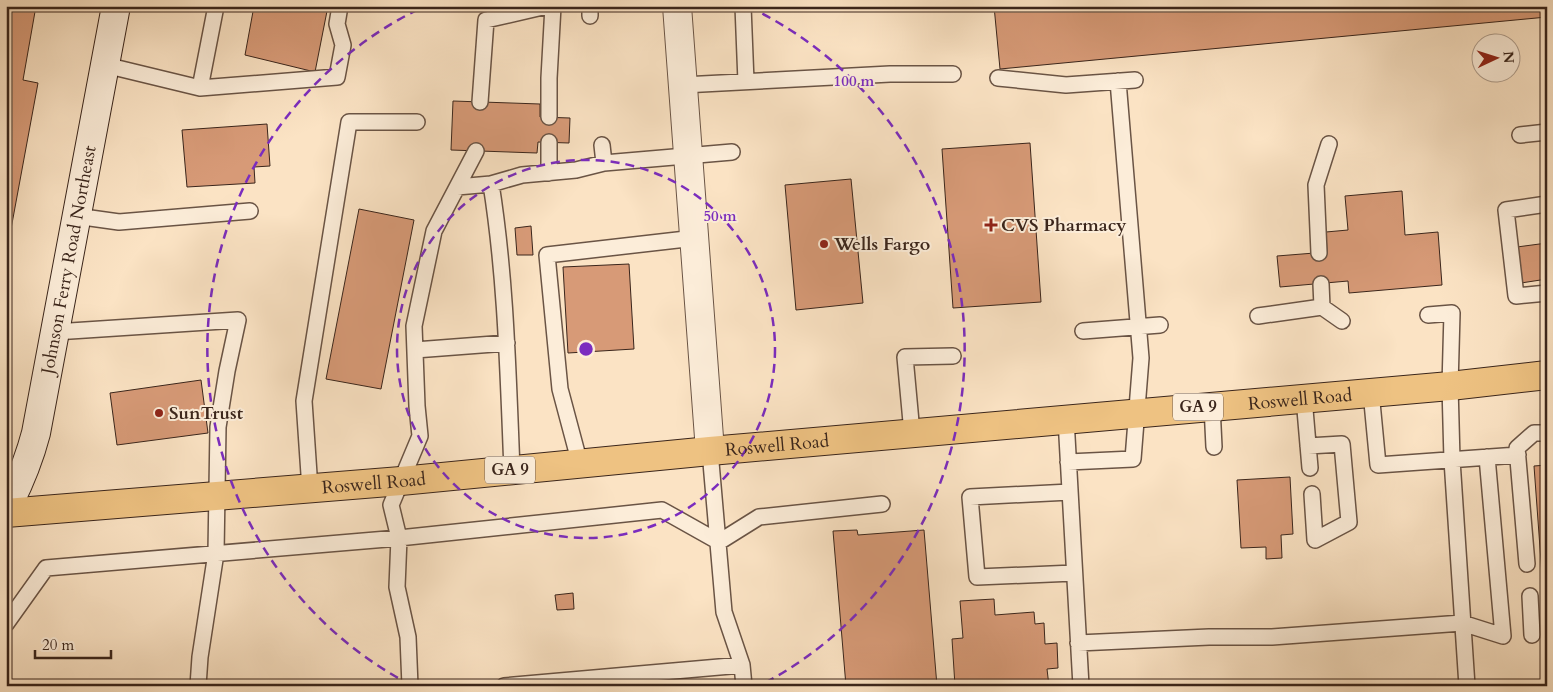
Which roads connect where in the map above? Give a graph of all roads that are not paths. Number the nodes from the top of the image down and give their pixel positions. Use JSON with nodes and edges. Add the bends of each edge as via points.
{"nodes":[{"id":1,"x":116,"y":6,"type":"edge"},
{"id":2,"x":216,"y":6,"type":"edge"},
{"id":3,"x":340,"y":6,"type":"edge"},
{"id":4,"x":547,"y":6,"type":"edge"},
{"id":5,"x":553,"y":6,"type":"edge"},
{"id":6,"x":677,"y":6,"type":"edge"},
{"id":7,"x":743,"y":6,"type":"edge"},
{"id":8,"x":105,"y":65,"type":"junction"},
{"id":9,"x":954,"y":74,"type":"dead end"},
{"id":10,"x":998,"y":78,"type":"dead end"},
{"id":11,"x":1135,"y":80,"type":"dead end"},
{"id":12,"x":1118,"y":81,"type":"junction"},
{"id":13,"x":746,"y":82,"type":"junction"},
{"id":14,"x":683,"y":85,"type":"junction"},
{"id":15,"x":200,"y":88,"type":"junction"},
{"id":16,"x":480,"y":102,"type":"dead end"},
{"id":17,"x":549,"y":117,"type":"dead end"},
{"id":18,"x":417,"y":122,"type":"dead end"},
{"id":19,"x":1547,"y":132,"type":"edge"},
{"id":20,"x":1520,"y":135,"type":"dead end"},
{"id":21,"x":549,"y":142,"type":"dead end"},
{"id":22,"x":1329,"y":144,"type":"dead end"},
{"id":23,"x":602,"y":145,"type":"dead end"},
{"id":24,"x":476,"y":151,"type":"dead end"},
{"id":25,"x":732,"y":152,"type":"dead end"},
{"id":26,"x":689,"y":157,"type":"junction"},
{"id":27,"x":604,"y":163,"type":"junction"},
{"id":28,"x":549,"y":172,"type":"junction"},
{"id":29,"x":490,"y":184,"type":"junction"},
{"id":30,"x":458,"y":187,"type":"junction"},
{"id":31,"x":1547,"y":204,"type":"edge"},
{"id":32,"x":250,"y":211,"type":"dead end"},
{"id":33,"x":76,"y":216,"type":"junction"},
{"id":34,"x":694,"y":238,"type":"junction"},
{"id":35,"x":1319,"y":253,"type":"dead end"},
{"id":36,"x":1321,"y":284,"type":"dead end"},
{"id":37,"x":1547,"y":293,"type":"edge"},
{"id":38,"x":1322,"y":307,"type":"junction"},
{"id":39,"x":1428,"y":315,"type":"dead end"},
{"id":40,"x":1258,"y":316,"type":"dead end"},
{"id":41,"x":1342,"y":321,"type":"dead end"},
{"id":42,"x":1160,"y":325,"type":"dead end"},
{"id":43,"x":1138,"y":327,"type":"junction"},
{"id":44,"x":1083,"y":331,"type":"dead end"},
{"id":45,"x":55,"y":332,"type":"junction"},
{"id":46,"x":507,"y":343,"type":"junction"},
{"id":47,"x":415,"y":350,"type":"junction"},
{"id":48,"x":953,"y":356,"type":"dead end"},
{"id":49,"x":1547,"y":375,"type":"edge"},
{"id":50,"x":1450,"y":386,"type":"junction"},
{"id":51,"x":1371,"y":392,"type":"junction"},
{"id":52,"x":1304,"y":398,"type":"junction"},
{"id":53,"x":1212,"y":406,"type":"junction"},
{"id":54,"x":1136,"y":413,"type":"junction"},
{"id":55,"x":1066,"y":419,"type":"junction"},
{"id":56,"x":912,"y":433,"type":"junction"},
{"id":57,"x":1547,"y":433,"type":"edge"},
{"id":58,"x":1308,"y":446,"type":"junction"},
{"id":59,"x":1214,"y":447,"type":"dead end"},
{"id":60,"x":710,"y":451,"type":"junction"},
{"id":61,"x":1518,"y":455,"type":"junction"},
{"id":62,"x":1487,"y":458,"type":"junction"},
{"id":63,"x":1452,"y":460,"type":"junction"},
{"id":64,"x":1068,"y":462,"type":"junction"},
{"id":65,"x":580,"y":464,"type":"junction"},
{"id":66,"x":1310,"y":468,"type":"dead end"},
{"id":67,"x":512,"y":470,"type":"junction"},
{"id":68,"x":401,"y":481,"type":"junction"},
{"id":69,"x":310,"y":489,"type":"junction"},
{"id":70,"x":1070,"y":492,"type":"junction"},
{"id":71,"x":1312,"y":494,"type":"dead end"},
{"id":72,"x":217,"y":497,"type":"junction"},
{"id":73,"x":882,"y":504,"type":"dead end"},
{"id":74,"x":6,"y":511,"type":"edge"},
{"id":75,"x":400,"y":538,"type":"junction"},
{"id":76,"x":719,"y":542,"type":"junction"},
{"id":77,"x":216,"y":553,"type":"junction"},
{"id":78,"x":1528,"y":564,"type":"dead end"},
{"id":79,"x":1074,"y":573,"type":"junction"},
{"id":80,"x":1530,"y":596,"type":"dead end"},
{"id":81,"x":8,"y":621,"type":"edge"},
{"id":82,"x":1462,"y":623,"type":"junction"},
{"id":83,"x":1532,"y":635,"type":"dead end"},
{"id":84,"x":1078,"y":643,"type":"junction"},
{"id":85,"x":742,"y":665,"type":"junction"},
{"id":86,"x":198,"y":686,"type":"edge"},
{"id":87,"x":410,"y":686,"type":"edge"},
{"id":88,"x":504,"y":686,"type":"edge"},
{"id":89,"x":744,"y":686,"type":"edge"},
{"id":90,"x":1081,"y":686,"type":"edge"},
{"id":91,"x":1467,"y":686,"type":"edge"}],
"edges":[{"from":1,"to":8,"type":"street","name":"Johnson Ferry Road Northeast"},
{"from":2,"to":15,"type":"lane"},
{"from":3,"to":15,"type":"lane","via":[[336,24],[344,45],[337,77]]},
{"from":4,"to":16,"type":"lane","via":[[486,20]]},
{"from":5,"to":17,"type":"lane"},
{"from":6,"to":14,"type":"street"},
{"from":7,"to":13,"type":"lane"},
{"from":8,"to":15,"type":"lane"},
{"from":8,"to":33,"type":"street","name":"Johnson Ferry Road Northeast"},
{"from":9,"to":13,"type":"lane"},
{"from":10,"to":12,"type":"lane","via":[[1066,85]]},
{"from":11,"to":12,"type":"lane"},
{"from":12,"to":43,"type":"lane"},
{"from":13,"to":14,"type":"lane"},
{"from":14,"to":26,"type":"street"},
{"from":18,"to":69,"type":"lane","via":[[349,122],[304,402]]},
{"from":19,"to":20,"type":"lane"},
{"from":21,"to":28,"type":"lane"},
{"from":22,"to":35,"type":"lane","via":[[1316,185]]},
{"from":23,"to":27,"type":"lane"},
{"from":24,"to":30,"type":"lane"},
{"from":25,"to":26,"type":"lane"},
{"from":26,"to":27,"type":"lane"},
{"from":26,"to":34,"type":"street"},
{"from":27,"to":28,"type":"lane"},
{"from":28,"to":29,"type":"lane"},
{"from":29,"to":30,"type":"lane"},
{"from":29,"to":46,"type":"lane","via":[[498,230]]},
{"from":30,"to":47,"type":"lane","via":[[434,231],[414,326]]},
{"from":31,"to":37,"type":"lane","via":[[1506,210],[1516,296]]},
{"from":32,"to":33,"type":"lane","via":[[119,222]]},
{"from":33,"to":45,"type":"street","name":"Johnson Ferry Road Northeast"},
{"from":34,"to":60,"type":"street"},
{"from":34,"to":65,"type":"lane","via":[[547,255],[560,389]]},
{"from":36,"to":38,"type":"lane"},
{"from":38,"to":40,"type":"lane"},
{"from":38,"to":41,"type":"lane"},
{"from":39,"to":50,"type":"lane","via":[[1452,314]]},
{"from":42,"to":43,"type":"lane"},
{"from":43,"to":44,"type":"lane"},
{"from":43,"to":54,"type":"lane","via":[[1141,358]]},
{"from":45,"to":72,"type":"lane","via":[[238,320],[218,428]]},
{"from":45,"to":74,"type":"street","name":"Johnson Ferry Road Northeast","via":[[30,458]]},
{"from":46,"to":47,"type":"lane"},
{"from":46,"to":67,"type":"lane"},
{"from":47,"to":68,"type":"lane","via":[[420,436]]},
{"from":48,"to":56,"type":"lane","via":[[906,357]]},
{"from":49,"to":50,"type":"main road","name":"Roswell Road","number":"GA 9"},
{"from":50,"to":51,"type":"main road","name":"Roswell Road","number":"GA 9"},
{"from":50,"to":63,"type":"lane"},
{"from":51,"to":52,"type":"main road","name":"Roswell Road","number":"GA 9"},
{"from":51,"to":63,"type":"lane","via":[[1378,465]]},
{"from":52,"to":53,"type":"main road","name":"Roswell Road","number":"GA 9"},
{"from":52,"to":58,"type":"lane"},
{"from":53,"to":54,"type":"main road","name":"Roswell Road","number":"GA 9"},
{"from":53,"to":59,"type":"lane"},
{"from":54,"to":55,"type":"main road","name":"Roswell Road","number":"GA 9"},
{"from":54,"to":64,"type":"lane","via":[[1133,459]]},
{"from":55,"to":56,"type":"main road","name":"Roswell Road","number":"GA 9"},
{"from":55,"to":64,"type":"lane"},
{"from":56,"to":60,"type":"main road","name":"Roswell Road","number":"GA 9"},
{"from":57,"to":61,"type":"lane","via":[[1534,433],[1517,448]]},
{"from":58,"to":66,"type":"lane"},
{"from":58,"to":71,"type":"lane","via":[[1342,444],[1349,522],[1315,540]]},
{"from":60,"to":65,"type":"main road","name":"Roswell Road","number":"GA 9"},
{"from":60,"to":76,"type":"lane"},
{"from":61,"to":62,"type":"lane"},
{"from":61,"to":78,"type":"lane"},
{"from":62,"to":63,"type":"lane"},
{"from":62,"to":82,"type":"lane","via":[[1503,636]]},
{"from":63,"to":82,"type":"lane"},
{"from":64,"to":70,"type":"lane"},
{"from":65,"to":67,"type":"main road","name":"Roswell Road","number":"GA 9"},
{"from":67,"to":68,"type":"main road","name":"Roswell Road","number":"GA 9"},
{"from":68,"to":69,"type":"main road","name":"Roswell Road","number":"GA 9"},
{"from":68,"to":75,"type":"lane","via":[[391,505]]},
{"from":69,"to":72,"type":"main road","name":"Roswell Road","number":"GA 9"},
{"from":70,"to":79,"type":"lane"},
{"from":70,"to":79,"type":"lane","via":[[970,497],[977,577]]},
{"from":72,"to":74,"type":"main road","name":"Roswell Road","number":"GA 9"},
{"from":72,"to":77,"type":"lane"},
{"from":73,"to":76,"type":"lane","via":[[760,517]]},
{"from":75,"to":76,"type":"lane","via":[[662,510]]},
{"from":75,"to":77,"type":"lane"},
{"from":75,"to":87,"type":"lane","via":[[397,587],[408,637]]},
{"from":76,"to":85,"type":"lane","via":[[724,612]]},
{"from":77,"to":81,"type":"lane","via":[[46,568]]},
{"from":77,"to":86,"type":"lane"},
{"from":79,"to":84,"type":"lane"},
{"from":80,"to":83,"type":"lane"},
{"from":82,"to":84,"type":"lane","via":[[1272,636]]},
{"from":82,"to":91,"type":"lane"},
{"from":84,"to":90,"type":"lane"},
{"from":85,"to":88,"type":"lane"},
{"from":85,"to":89,"type":"lane"}]}
